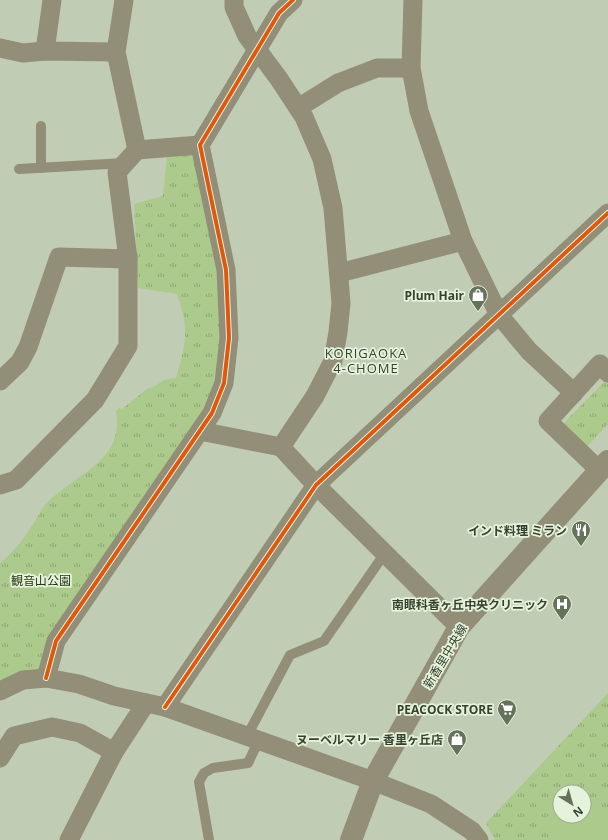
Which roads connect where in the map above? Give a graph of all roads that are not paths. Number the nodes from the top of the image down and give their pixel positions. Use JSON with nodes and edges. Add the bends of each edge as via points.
{"nodes":[{"id":1,"x":52,"y":0,"type":"edge"},
{"id":2,"x":124,"y":0,"type":"edge"},
{"id":3,"x":234,"y":0,"type":"edge"},
{"id":4,"x":293,"y":0,"type":"edge"},
{"id":5,"x":413,"y":0,"type":"edge"},
{"id":6,"x":0,"y":48,"type":"edge"},
{"id":7,"x":257,"y":50,"type":"junction"},
{"id":8,"x":45,"y":51,"type":"junction"},
{"id":9,"x":116,"y":52,"type":"junction"},
{"id":10,"x":411,"y":68,"type":"junction"},
{"id":11,"x":298,"y":108,"type":"junction"},
{"id":12,"x":41,"y":126,"type":"dead end"},
{"id":13,"x":200,"y":145,"type":"junction"},
{"id":14,"x":131,"y":157,"type":"junction"},
{"id":15,"x":41,"y":168,"type":"junction"},
{"id":16,"x":19,"y":169,"type":"dead end"},
{"id":17,"x":608,"y":213,"type":"edge"},
{"id":18,"x":463,"y":241,"type":"junction"},
{"id":19,"x":128,"y":258,"type":"junction"},
{"id":20,"x":339,"y":273,"type":"junction"},
{"id":21,"x":500,"y":315,"type":"junction"},
{"id":22,"x":608,"y":373,"type":"edge"},
{"id":23,"x":0,"y":380,"type":"edge"},
{"id":24,"x":574,"y":393,"type":"junction"},
{"id":25,"x":200,"y":431,"type":"junction"},
{"id":26,"x":281,"y":447,"type":"junction"},
{"id":27,"x":604,"y":466,"type":"edge"},
{"id":28,"x":0,"y":485,"type":"edge"},
{"id":29,"x":316,"y":485,"type":"junction"},
{"id":30,"x":385,"y":553,"type":"junction"},
{"id":31,"x":460,"y":628,"type":"junction"},
{"id":32,"x":46,"y":678,"type":"junction"},
{"id":33,"x":0,"y":691,"type":"edge"},
{"id":34,"x":146,"y":703,"type":"junction"},
{"id":35,"x":165,"y":707,"type":"junction"},
{"id":36,"x":253,"y":738,"type":"junction"},
{"id":37,"x":114,"y":752,"type":"junction"},
{"id":38,"x":0,"y":758,"type":"edge"},
{"id":39,"x":373,"y":780,"type":"junction"},
{"id":40,"x":69,"y":840,"type":"edge"},
{"id":41,"x":209,"y":840,"type":"edge"},
{"id":42,"x":352,"y":840,"type":"edge"},
{"id":43,"x":479,"y":840,"type":"edge"}],
"edges":[{"from":1,"to":8,"type":"street"},
{"from":2,"to":9,"type":"street"},
{"from":3,"to":7,"type":"street","via":[[234,7],[247,36]]},
{"from":4,"to":7,"type":"street","via":[[279,13]]},
{"from":5,"to":10,"type":"street"},
{"from":6,"to":8,"type":"street","via":[[24,53]]},
{"from":7,"to":11,"type":"street"},
{"from":7,"to":13,"type":"street"},
{"from":8,"to":9,"type":"street"},
{"from":9,"to":14,"type":"street"},
{"from":10,"to":11,"type":"street","via":[[377,68],[338,83]]},
{"from":10,"to":18,"type":"street","via":[[419,110]]},
{"from":11,"to":20,"type":"street","via":[[322,159],[333,208]]},
{"from":12,"to":15,"type":"lane"},
{"from":13,"to":14,"type":"street"},
{"from":13,"to":25,"type":"street","via":[[226,270],[229,338],[224,383],[212,413]]},
{"from":14,"to":15,"type":"lane"},
{"from":14,"to":19,"type":"street","via":[[117,172]]},
{"from":15,"to":16,"type":"lane"},
{"from":17,"to":21,"type":"street"},
{"from":18,"to":20,"type":"street"},
{"from":18,"to":21,"type":"street"},
{"from":19,"to":23,"type":"street","via":[[59,257],[28,347],[20,362]]},
{"from":19,"to":28,"type":"street","via":[[128,346],[95,400],[16,480]]},
{"from":20,"to":26,"type":"street","via":[[341,303],[333,361],[315,396]]},
{"from":21,"to":24,"type":"street","via":[[529,351]]},
{"from":21,"to":29,"type":"street"},
{"from":22,"to":24,"type":"street","via":[[600,364]]},
{"from":24,"to":27,"type":"street","via":[[548,422]]},
{"from":25,"to":26,"type":"street"},
{"from":25,"to":32,"type":"street","via":[[56,641]]},
{"from":26,"to":29,"type":"street"},
{"from":27,"to":31,"type":"street","name":"新香里中央線"},
{"from":29,"to":30,"type":"street"},
{"from":29,"to":35,"type":"street"},
{"from":30,"to":31,"type":"street"},
{"from":30,"to":36,"type":"lane","via":[[324,642],[290,655]]},
{"from":31,"to":39,"type":"street","name":"新香里中央線"},
{"from":32,"to":33,"type":"street","via":[[23,680]]},
{"from":32,"to":34,"type":"street","via":[[79,684]]},
{"from":34,"to":35,"type":"street"},
{"from":34,"to":37,"type":"street"},
{"from":35,"to":36,"type":"street"},
{"from":36,"to":39,"type":"street"},
{"from":36,"to":41,"type":"lane","via":[[248,763],[213,768],[204,772],[200,782]]},
{"from":37,"to":38,"type":"street","via":[[80,733],[52,727],[14,736]]},
{"from":37,"to":40,"type":"street"},
{"from":39,"to":42,"type":"street","name":"新香里中央線"},
{"from":39,"to":43,"type":"street","via":[[431,804],[472,831]]}]}
